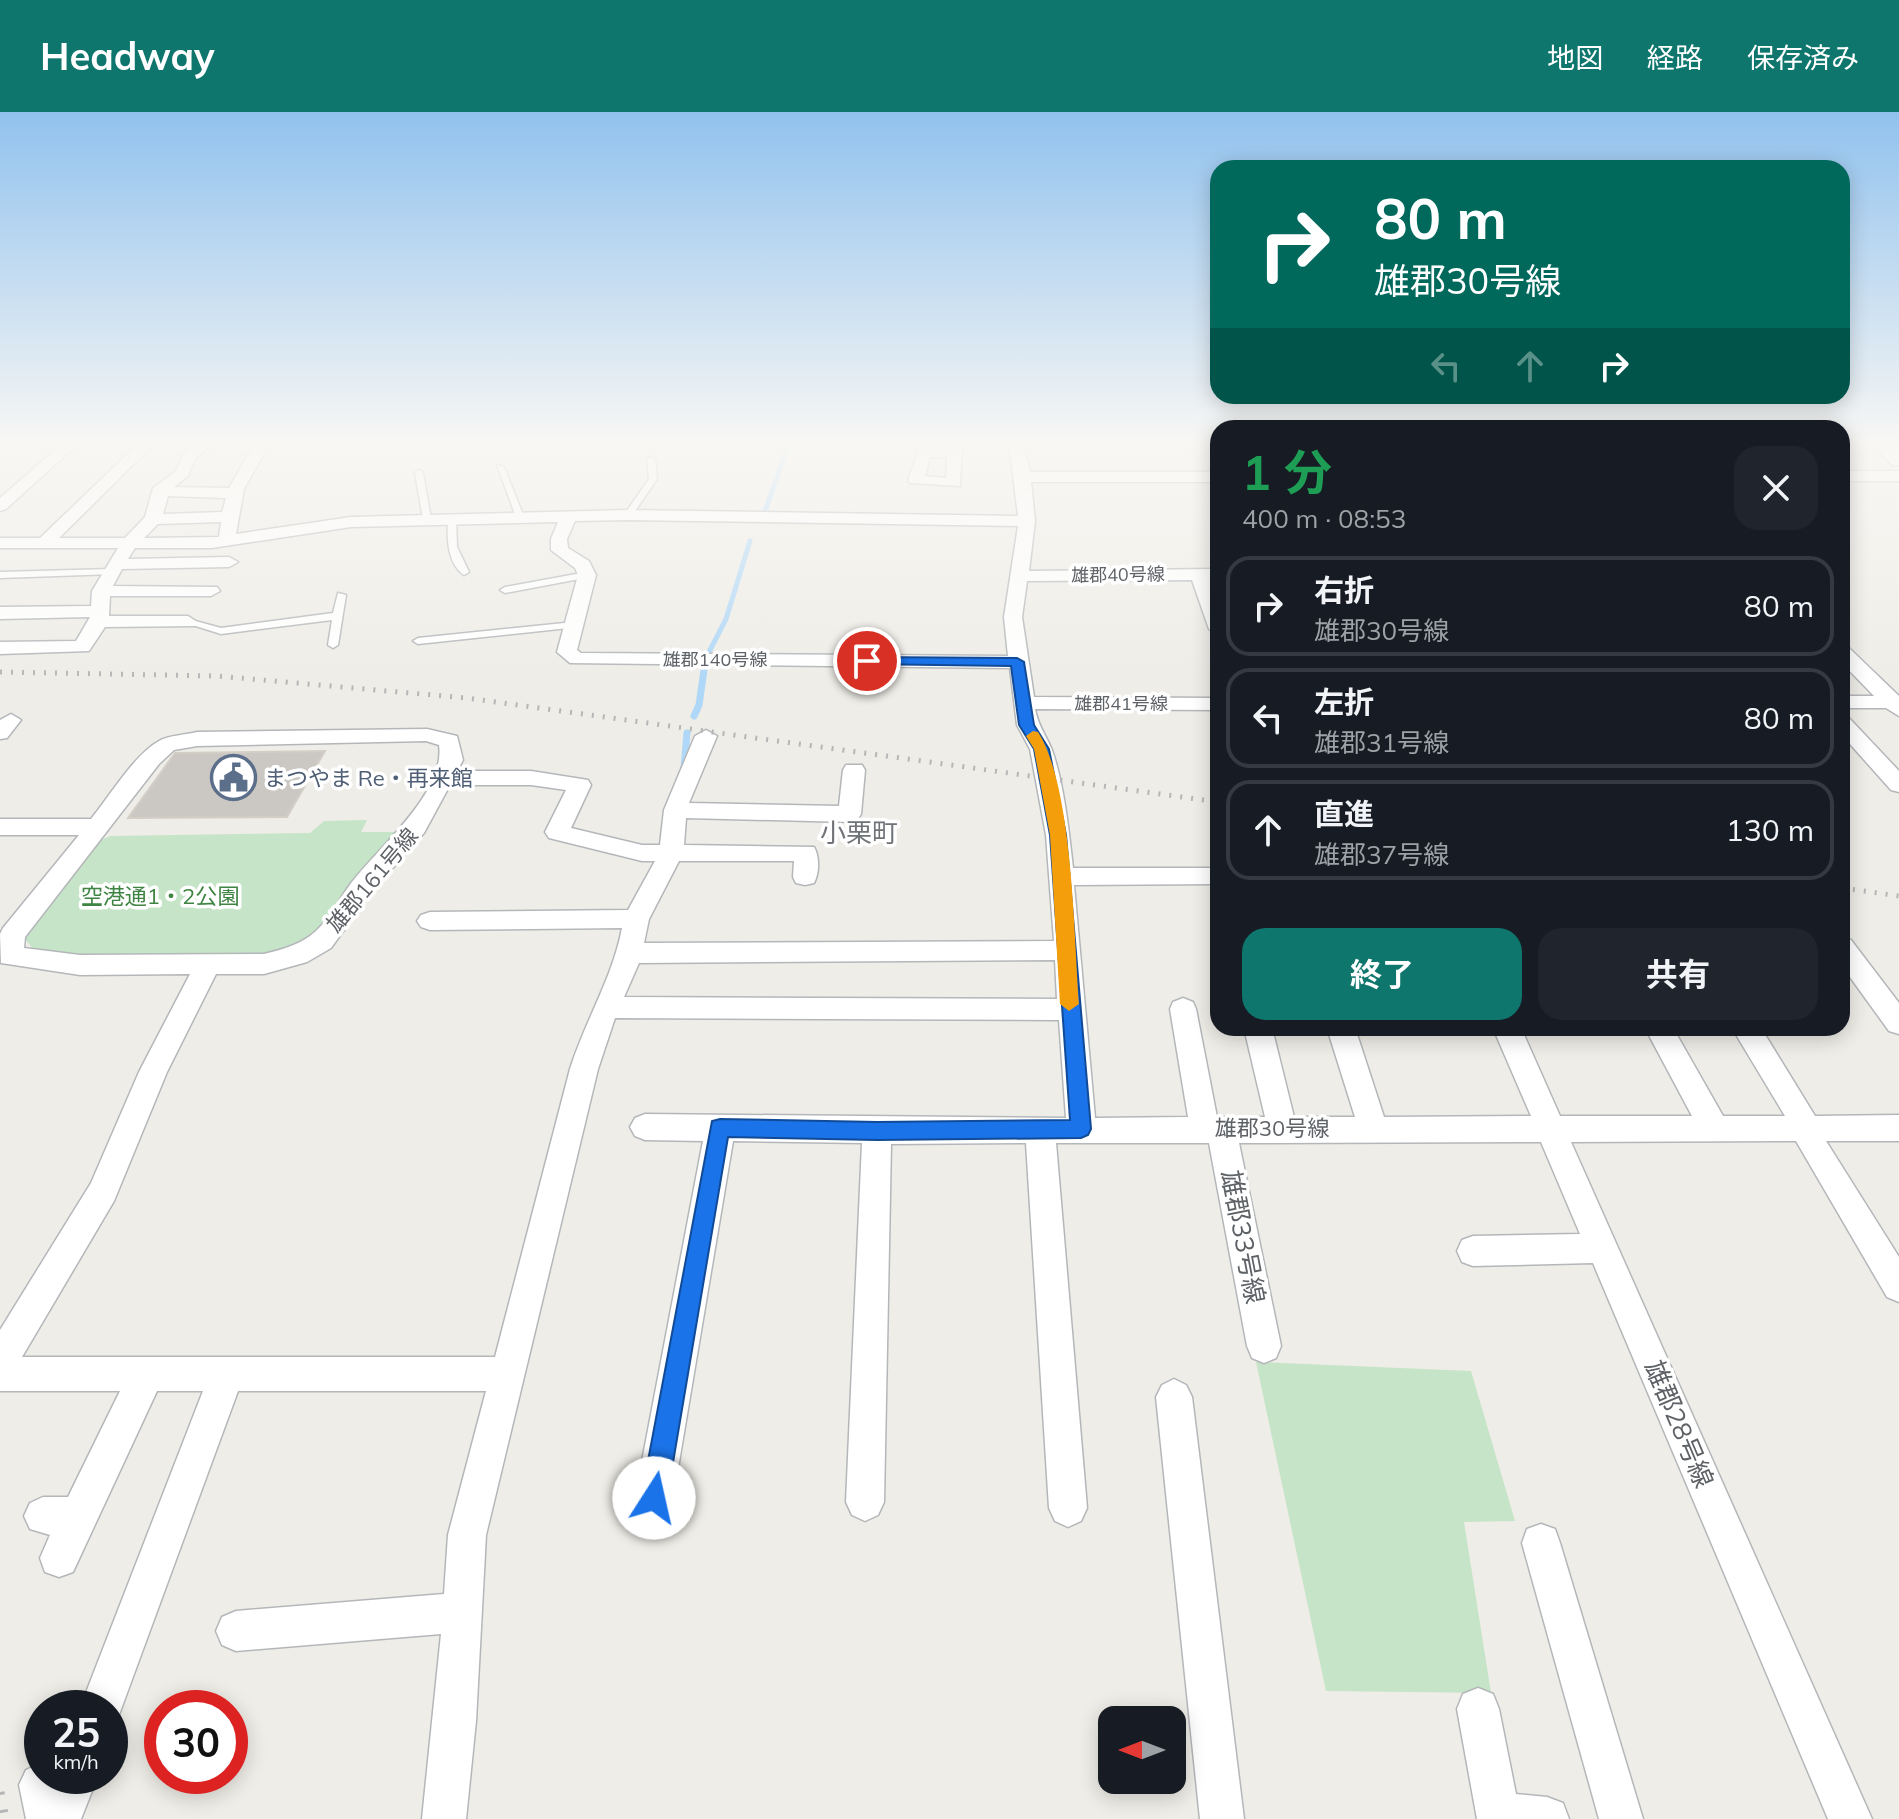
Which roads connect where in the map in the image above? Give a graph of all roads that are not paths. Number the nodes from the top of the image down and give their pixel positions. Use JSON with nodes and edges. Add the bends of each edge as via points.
{"nodes":[{"id":1,"x":65,"y":523,"type":"edge"},
{"id":2,"x":149,"y":523,"type":"edge"},
{"id":3,"x":229,"y":523,"type":"edge"},
{"id":4,"x":347,"y":523,"type":"edge"},
{"id":5,"x":452,"y":523,"type":"edge"},
{"id":6,"x":566,"y":523,"type":"edge"},
{"id":7,"x":1027,"y":523,"type":"edge"},
{"id":8,"x":227,"y":541,"type":"junction"},
{"id":9,"x":130,"y":542,"type":"junction"},
{"id":10,"x":0,"y":543,"type":"edge"},
{"id":11,"x":44,"y":543,"type":"junction"},
{"id":12,"x":229,"y":562,"type":"dead end"},
{"id":13,"x":113,"y":568,"type":"junction"},
{"id":14,"x":464,"y":572,"type":"dead end"},
{"id":15,"x":1209,"y":574,"type":"edge"},
{"id":16,"x":0,"y":575,"type":"edge"},
{"id":17,"x":587,"y":575,"type":"junction"},
{"id":18,"x":1018,"y":576,"type":"junction"},
{"id":19,"x":505,"y":590,"type":"dead end"},
{"id":20,"x":101,"y":591,"type":"junction"},
{"id":21,"x":211,"y":591,"type":"dead end"},
{"id":22,"x":341,"y":595,"type":"dead end"},
{"id":23,"x":0,"y":613,"type":"edge"},
{"id":24,"x":100,"y":616,"type":"junction"},
{"id":25,"x":336,"y":616,"type":"junction"},
{"id":26,"x":188,"y":622,"type":"joint"},
{"id":27,"x":574,"y":625,"type":"junction"},
{"id":28,"x":418,"y":641,"type":"dead end"},
{"id":29,"x":333,"y":645,"type":"dead end"},
{"id":30,"x":0,"y":648,"type":"edge"},
{"id":31,"x":1850,"y":660,"type":"edge"},
{"id":32,"x":1017,"y":662,"type":"junction"},
{"id":33,"x":1850,"y":702,"type":"edge"},
{"id":34,"x":1023,"y":703,"type":"junction"},
{"id":35,"x":1210,"y":704,"type":"edge"},
{"id":36,"x":1896,"y":705,"type":"edge"},
{"id":37,"x":1850,"y":731,"type":"edge"},
{"id":38,"x":706,"y":736,"type":"dead end"},
{"id":39,"x":854,"y":770,"type":"dead end"},
{"id":40,"x":445,"y":778,"type":"junction"},
{"id":41,"x":1899,"y":785,"type":"edge"},
{"id":42,"x":675,"y":810,"type":"junction"},
{"id":43,"x":0,"y":827,"type":"edge"},
{"id":44,"x":98,"y":827,"type":"junction"},
{"id":45,"x":671,"y":854,"type":"junction"},
{"id":46,"x":1210,"y":876,"type":"edge"},
{"id":47,"x":805,"y":877,"type":"dead end"},
{"id":48,"x":1062,"y":877,"type":"junction"},
{"id":49,"x":636,"y":919,"type":"junction"},
{"id":50,"x":430,"y":921,"type":"dead end"},
{"id":51,"x":1066,"y":950,"type":"junction"},
{"id":52,"x":630,"y":953,"type":"junction"},
{"id":53,"x":5,"y":956,"type":"edge"},
{"id":54,"x":1850,"y":958,"type":"edge"},
{"id":55,"x":209,"y":962,"type":"junction"},
{"id":56,"x":606,"y":1007,"type":"junction"},
{"id":57,"x":1183,"y":1009,"type":"dead end"},
{"id":58,"x":1070,"y":1010,"type":"junction"},
{"id":59,"x":1899,"y":1023,"type":"edge"},
{"id":60,"x":1260,"y":1036,"type":"edge"},
{"id":61,"x":1344,"y":1036,"type":"edge"},
{"id":62,"x":1510,"y":1036,"type":"edge"},
{"id":63,"x":1663,"y":1036,"type":"edge"},
{"id":64,"x":1751,"y":1036,"type":"edge"},
{"id":65,"x":645,"y":1127,"type":"dead end"},
{"id":66,"x":720,"y":1128,"type":"junction"},
{"id":67,"x":1213,"y":1128,"type":"junction"},
{"id":68,"x":1282,"y":1128,"type":"junction"},
{"id":69,"x":1373,"y":1128,"type":"junction"},
{"id":70,"x":1550,"y":1128,"type":"junction"},
{"id":71,"x":1714,"y":1128,"type":"junction"},
{"id":72,"x":1899,"y":1128,"type":"edge"},
{"id":73,"x":1081,"y":1129,"type":"junction"},
{"id":74,"x":1807,"y":1129,"type":"junction"},
{"id":75,"x":1040,"y":1130,"type":"junction"},
{"id":76,"x":877,"y":1131,"type":"junction"},
{"id":77,"x":1602,"y":1248,"type":"junction"},
{"id":78,"x":1473,"y":1251,"type":"dead end"},
{"id":79,"x":1899,"y":1286,"type":"edge"},
{"id":80,"x":1264,"y":1346,"type":"dead end"},
{"id":81,"x":0,"y":1362,"type":"edge"},
{"id":82,"x":0,"y":1374,"type":"edge"},
{"id":83,"x":147,"y":1374,"type":"junction"},
{"id":84,"x":227,"y":1374,"type":"junction"},
{"id":85,"x":507,"y":1374,"type":"junction"},
{"id":86,"x":1174,"y":1397,"type":"dead end"},
{"id":87,"x":654,"y":1498,"type":"dead end"},
{"id":88,"x":865,"y":1502,"type":"dead end"},
{"id":89,"x":1068,"y":1508,"type":"dead end"},
{"id":90,"x":1541,"y":1543,"type":"dead end"},
{"id":91,"x":59,"y":1558,"type":"dead end"},
{"id":92,"x":462,"y":1612,"type":"junction"},
{"id":93,"x":236,"y":1631,"type":"dead end"},
{"id":94,"x":108,"y":1690,"type":"edge"},
{"id":95,"x":1478,"y":1709,"type":"dead end"},
{"id":96,"x":1498,"y":1817,"type":"edge"},
{"id":97,"x":444,"y":1819,"type":"edge"},
{"id":98,"x":1222,"y":1819,"type":"edge"},
{"id":99,"x":1547,"y":1819,"type":"edge"},
{"id":100,"x":1621,"y":1819,"type":"edge"},
{"id":101,"x":1850,"y":1819,"type":"edge"}],
"edges":[{"from":1,"to":11,"type":"street"},
{"from":2,"to":9,"type":"street"},
{"from":3,"to":8,"type":"street"},
{"from":4,"to":8,"type":"street"},
{"from":5,"to":14,"type":"lane","via":[[452,547]]},
{"from":6,"to":17,"type":"street","via":[[560,550],[583,565]]},
{"from":7,"to":18,"type":"street"},
{"from":8,"to":9,"type":"street"},
{"from":9,"to":11,"type":"street"},
{"from":9,"to":13,"type":"street"},
{"from":10,"to":11,"type":"street"},
{"from":12,"to":13,"type":"street"},
{"from":13,"to":16,"type":"lane"},
{"from":13,"to":20,"type":"street"},
{"from":15,"to":18,"type":"street","name":"雄郡40号線"},
{"from":17,"to":19,"type":"lane"},
{"from":17,"to":27,"type":"street","name":"雄郡140号線"},
{"from":18,"to":32,"type":"street","via":[[1013,617]]},
{"from":20,"to":21,"type":"street"},
{"from":20,"to":24,"type":"street"},
{"from":22,"to":25,"type":"lane"},
{"from":23,"to":24,"type":"street"},
{"from":24,"to":26,"type":"street"},
{"from":24,"to":30,"type":"street","via":[[82,647]]},
{"from":25,"to":26,"type":"lane","via":[[221,631]]},
{"from":25,"to":29,"type":"lane"},
{"from":27,"to":28,"type":"lane"},
{"from":27,"to":32,"type":"street","name":"雄郡140号線","via":[[567,652],[577,659]]},
{"from":31,"to":36,"type":"street"},
{"from":32,"to":34,"type":"street"},
{"from":33,"to":36,"type":"street"},
{"from":34,"to":35,"type":"street","name":"雄郡41号線"},
{"from":34,"to":48,"type":"street","via":[[1027,725],[1041,749]]},
{"from":37,"to":41,"type":"street"},
{"from":38,"to":42,"type":"street"},
{"from":39,"to":42,"type":"street","via":[[850,814]]},
{"from":40,"to":44,"type":"street","name":"雄郡161号線","via":[[452,760],[449,741],[427,735],[197,739],[167,745],[151,759]]},
{"from":40,"to":45,"type":"street","via":[[531,778],[580,785],[557,832],[642,853]]},
{"from":40,"to":55,"type":"street","name":"雄郡161号線","via":[[416,828],[363,885],[322,941],[298,955],[264,964]]},
{"from":42,"to":45,"type":"street"},
{"from":43,"to":44,"type":"street"},
{"from":44,"to":53,"type":"street","name":"雄郡161号線","via":[[12,935]]},
{"from":45,"to":47,"type":"street","via":[[806,853]]},
{"from":45,"to":49,"type":"street"},
{"from":46,"to":48,"type":"street"},
{"from":48,"to":51,"type":"street"},
{"from":49,"to":50,"type":"street"},
{"from":49,"to":52,"type":"street"},
{"from":51,"to":52,"type":"street"},
{"from":51,"to":58,"type":"street"},
{"from":52,"to":56,"type":"street"},
{"from":53,"to":55,"type":"street","name":"雄郡161号線","via":[[80,965]]},
{"from":54,"to":59,"type":"street"},
{"from":55,"to":81,"type":"street","via":[[153,1072],[103,1191]]},
{"from":56,"to":58,"type":"street"},
{"from":56,"to":85,"type":"street","via":[[584,1069]]},
{"from":57,"to":67,"type":"street","name":"雄郡33号線"},
{"from":58,"to":73,"type":"street"},
{"from":60,"to":68,"type":"street"},
{"from":61,"to":69,"type":"street"},
{"from":62,"to":70,"type":"street","name":"雄郡28号線"},
{"from":63,"to":71,"type":"street"},
{"from":64,"to":74,"type":"street"},
{"from":65,"to":66,"type":"street","name":"雄郡30号線"},
{"from":66,"to":76,"type":"street","name":"雄郡30号線"},
{"from":66,"to":87,"type":"street"},
{"from":67,"to":68,"type":"street","name":"雄郡30号線"},
{"from":67,"to":73,"type":"street","name":"雄郡30号線"},
{"from":67,"to":80,"type":"street","name":"雄郡33号線"},
{"from":68,"to":69,"type":"street","name":"雄郡30号線"},
{"from":69,"to":70,"type":"street","name":"雄郡30号線"},
{"from":70,"to":71,"type":"street","name":"雄郡30号線"},
{"from":70,"to":77,"type":"street","name":"雄郡28号線"},
{"from":71,"to":74,"type":"street","name":"雄郡30号線"},
{"from":72,"to":74,"type":"street","name":"雄郡30号線"},
{"from":73,"to":75,"type":"street","name":"雄郡30号線"},
{"from":74,"to":79,"type":"street"},
{"from":75,"to":76,"type":"street","name":"雄郡30号線"},
{"from":75,"to":89,"type":"street"},
{"from":76,"to":88,"type":"street"},
{"from":77,"to":78,"type":"street"},
{"from":77,"to":101,"type":"street","name":"雄郡28号線"},
{"from":82,"to":83,"type":"street"},
{"from":83,"to":84,"type":"street"},
{"from":83,"to":91,"type":"street","via":[[61,1516]]},
{"from":84,"to":85,"type":"street"},
{"from":84,"to":94,"type":"street"},
{"from":85,"to":92,"type":"street","via":[[467,1535]]},
{"from":86,"to":98,"type":"street"},
{"from":90,"to":100,"type":"street"},
{"from":92,"to":93,"type":"street"},
{"from":92,"to":97,"type":"street"},
{"from":95,"to":96,"type":"street"},
{"from":96,"to":99,"type":"street"}]}
